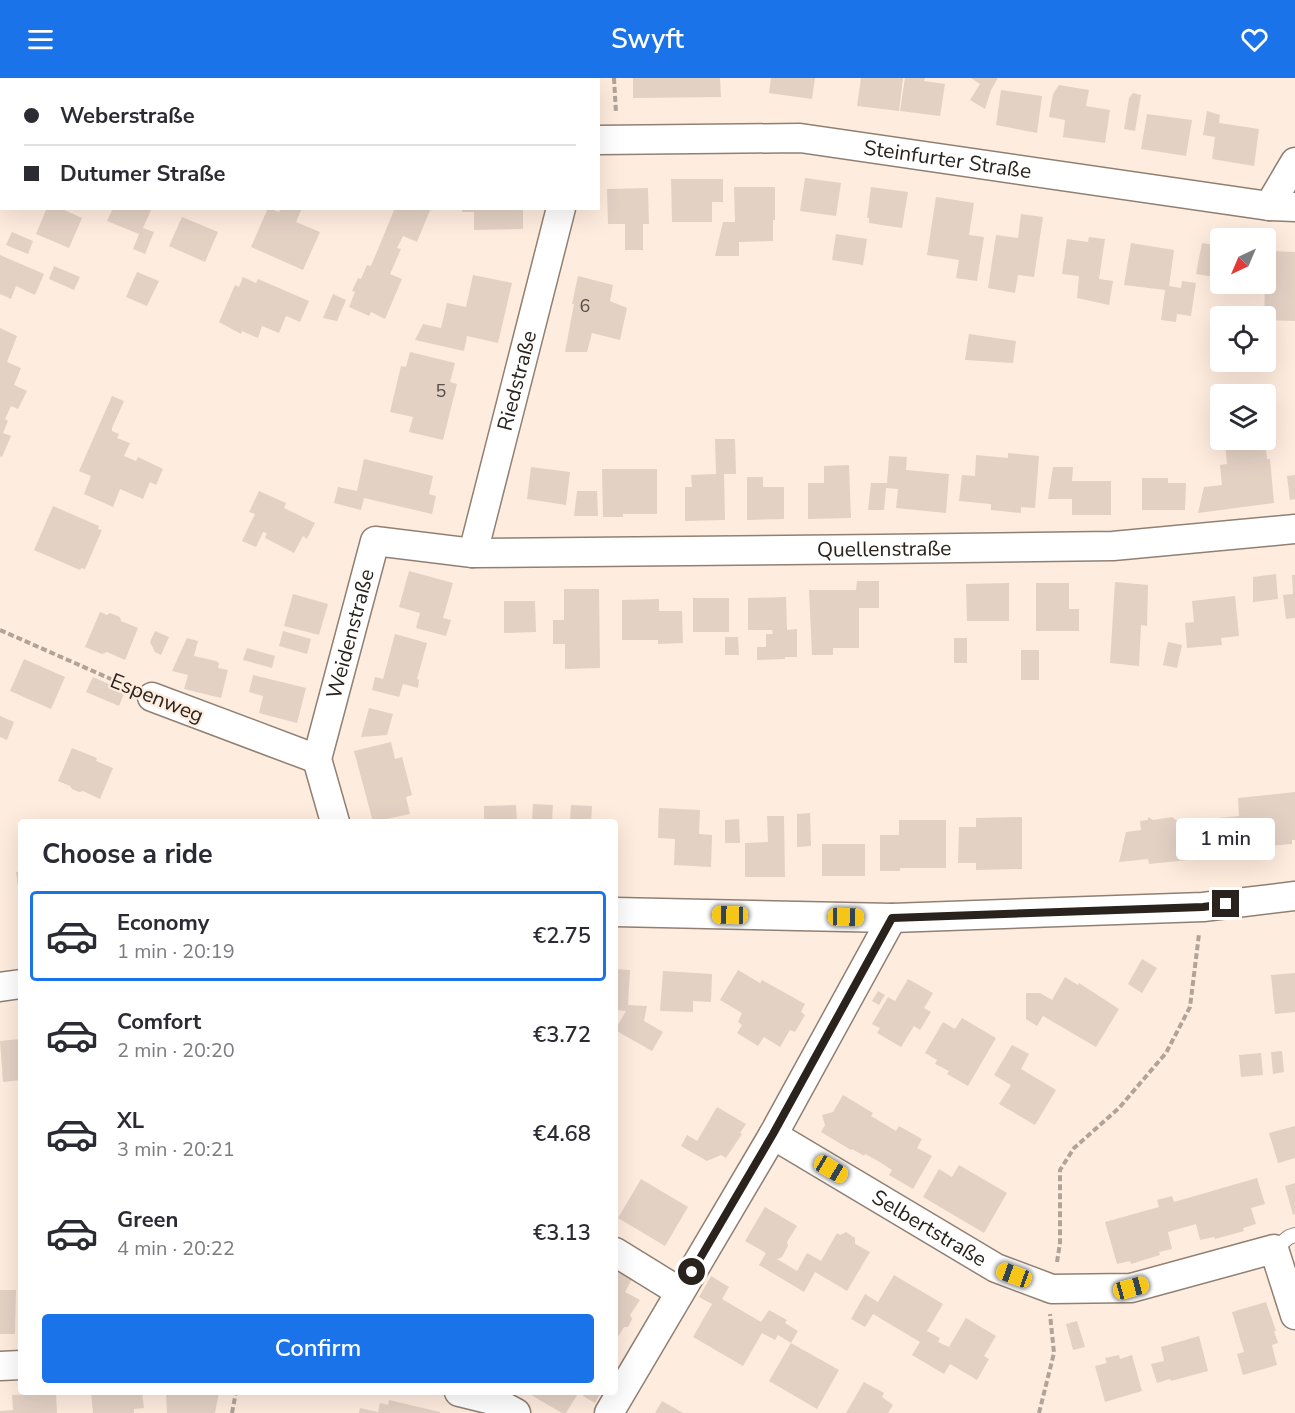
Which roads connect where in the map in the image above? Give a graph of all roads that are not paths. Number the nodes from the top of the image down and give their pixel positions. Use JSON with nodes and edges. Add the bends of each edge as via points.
{"nodes":[{"id":1,"x":608,"y":140,"type":"edge"},
{"id":2,"x":1295,"y":162,"type":"edge"},
{"id":3,"x":1282,"y":206,"type":"edge"},
{"id":4,"x":560,"y":210,"type":"edge"},
{"id":5,"x":1295,"y":529,"type":"edge"},
{"id":6,"x":474,"y":553,"type":"junction"},
{"id":7,"x":152,"y":698,"type":"road end"},
{"id":8,"x":317,"y":759,"type":"junction"},
{"id":9,"x":333,"y":819,"type":"edge"},
{"id":10,"x":1295,"y":896,"type":"edge"},
{"id":11,"x":618,"y":912,"type":"edge"},
{"id":12,"x":892,"y":918,"type":"junction"},
{"id":13,"x":18,"y":984,"type":"edge"},
{"id":14,"x":0,"y":987,"type":"edge"},
{"id":15,"x":773,"y":1134,"type":"junction"},
{"id":16,"x":1284,"y":1242,"type":"edge"},
{"id":17,"x":618,"y":1254,"type":"edge"},
{"id":18,"x":680,"y":1292,"type":"junction"},
{"id":19,"x":1295,"y":1315,"type":"edge"},
{"id":20,"x":18,"y":1365,"type":"edge"},
{"id":21,"x":0,"y":1366,"type":"edge"},
{"id":22,"x":471,"y":1395,"type":"edge"},
{"id":23,"x":516,"y":1413,"type":"edge"},
{"id":24,"x":609,"y":1413,"type":"edge"}],
"edges":[{"from":1,"to":3,"type":"street","name":"Steinfurter Straße","via":[[800,138]]},
{"from":2,"to":3,"type":"street"},
{"from":4,"to":6,"type":"street","name":"Riedstraße"},
{"from":5,"to":6,"type":"street","name":"Quellenstraße","via":[[1113,546]]},
{"from":6,"to":8,"type":"street","name":"Weidenstraße","via":[[375,542]]},
{"from":7,"to":8,"type":"street","name":"Espenweg"},
{"from":8,"to":9,"type":"street"},
{"from":10,"to":12,"type":"street","via":[[1203,907]]},
{"from":11,"to":12,"type":"street"},
{"from":12,"to":15,"type":"street"},
{"from":13,"to":14,"type":"street"},
{"from":15,"to":16,"type":"street","name":"Selbertstraße","via":[[996,1268],[1052,1289],[1131,1288]]},
{"from":15,"to":18,"type":"street"},
{"from":16,"to":19,"type":"street","name":"Selbertstraße"},
{"from":17,"to":18,"type":"street"},
{"from":18,"to":24,"type":"street"},
{"from":20,"to":21,"type":"street"},
{"from":22,"to":23,"type":"street","via":[[492,1400]]}]}
